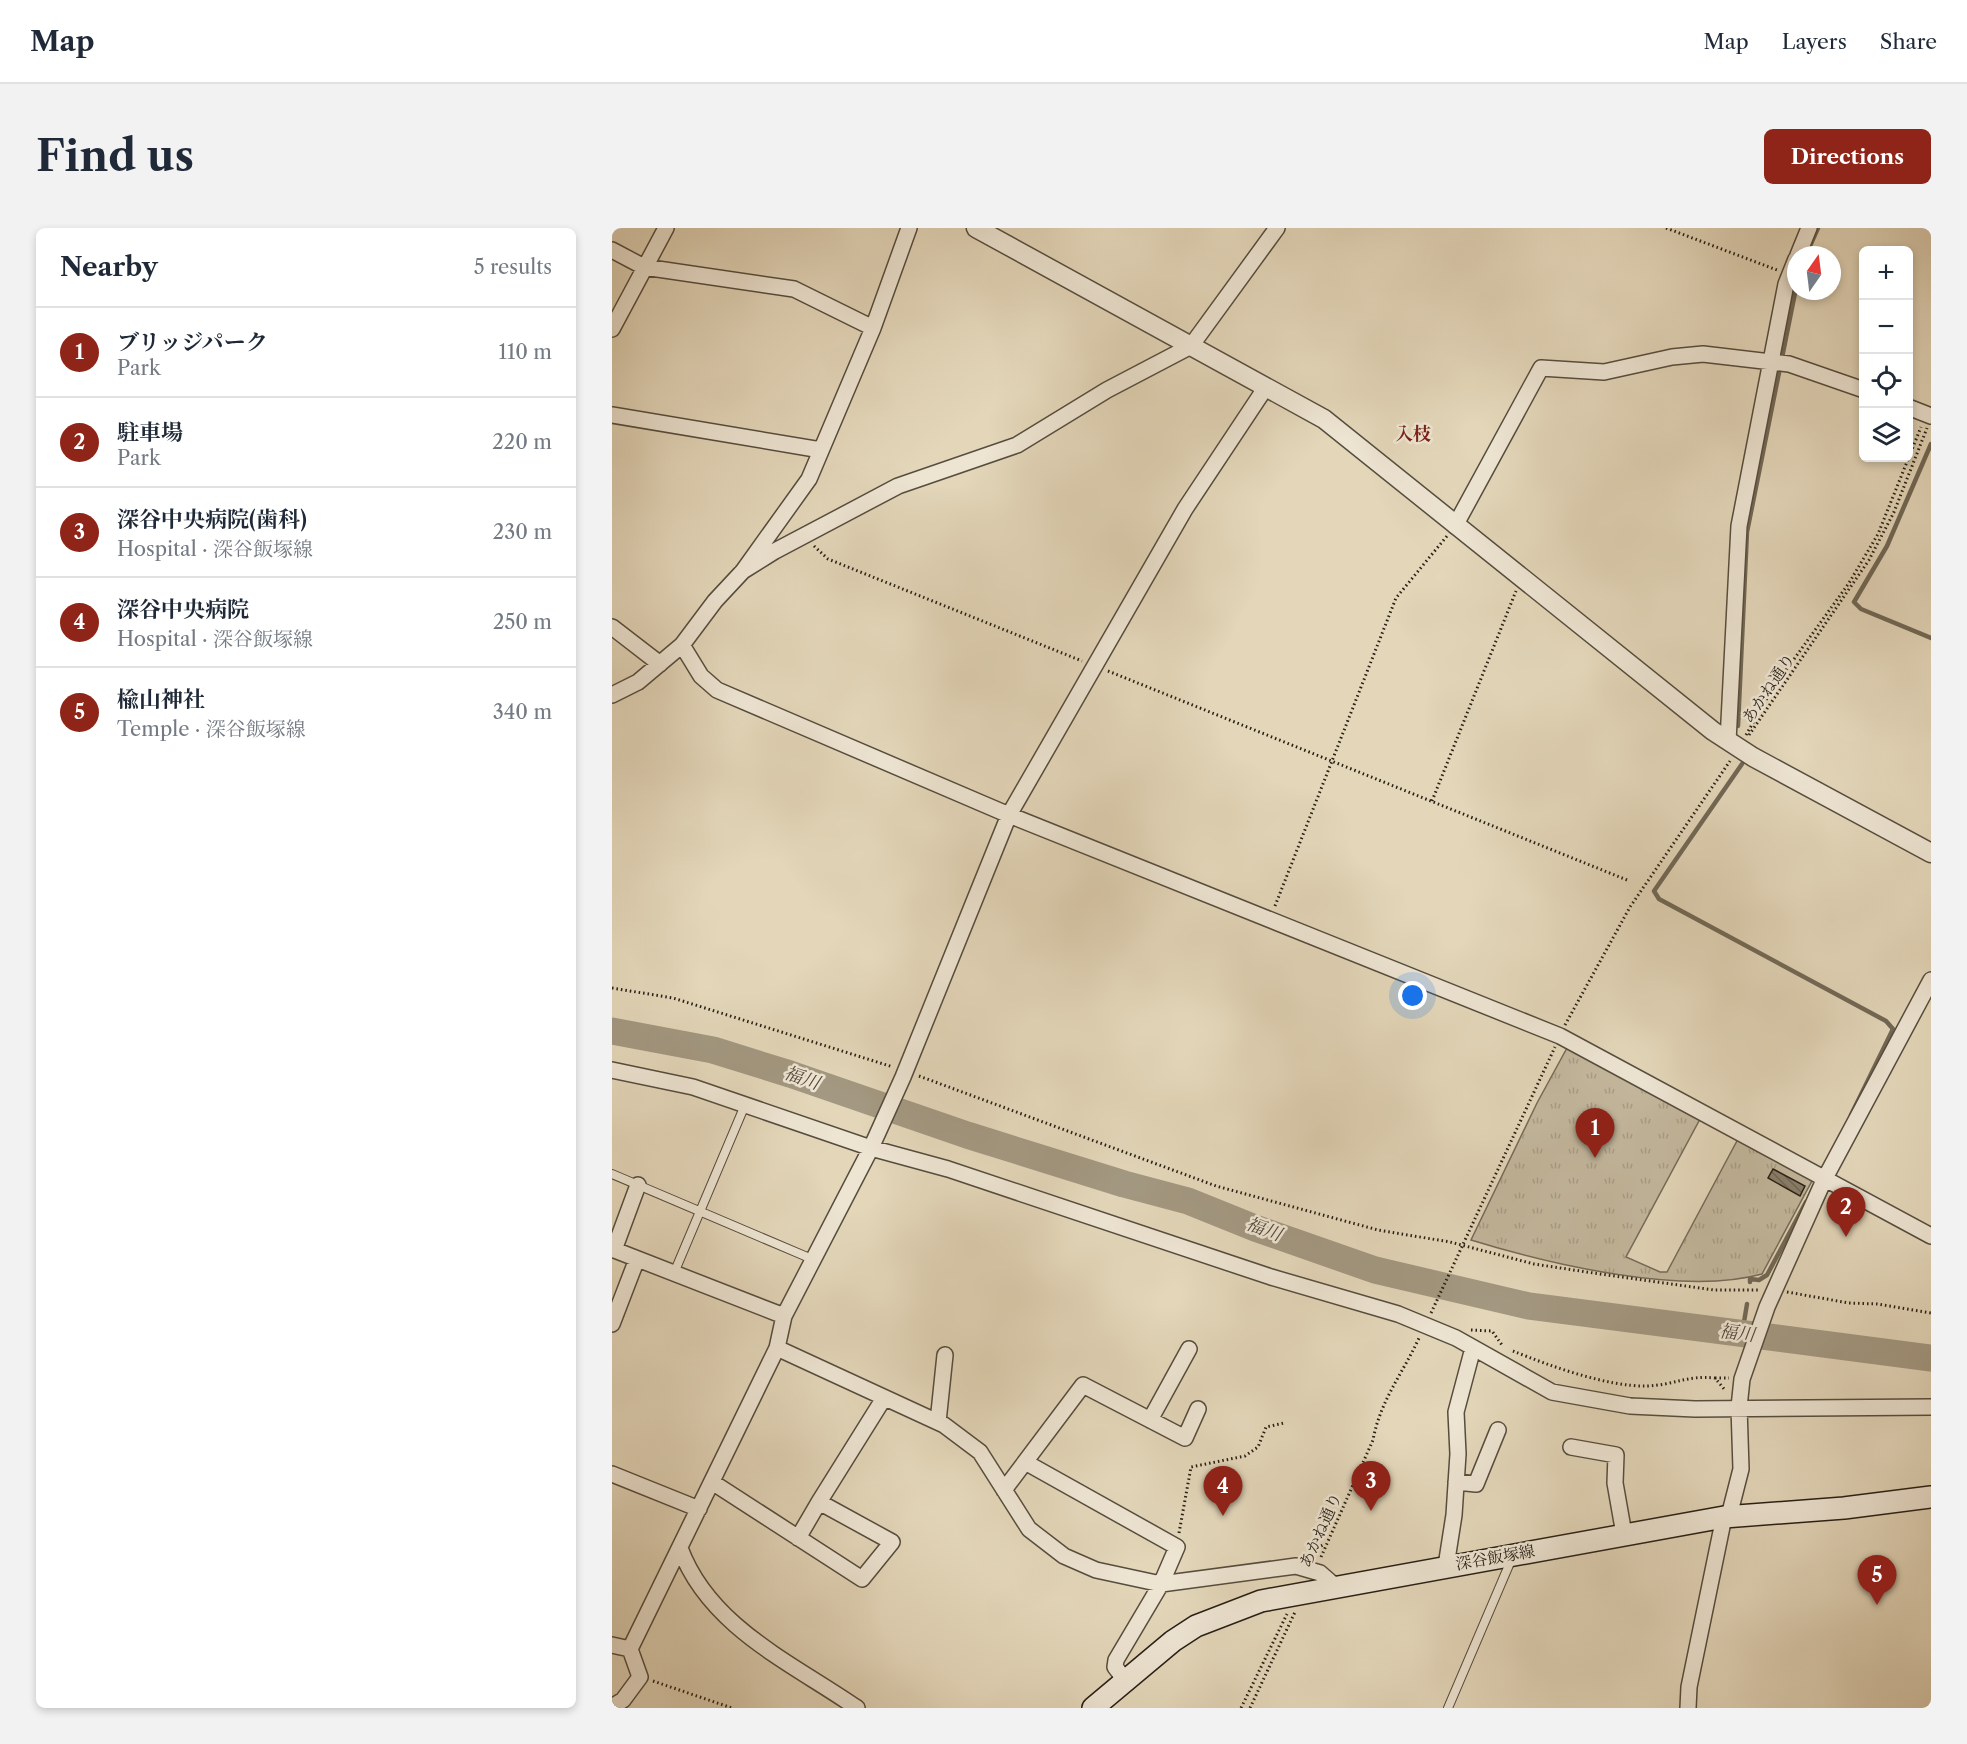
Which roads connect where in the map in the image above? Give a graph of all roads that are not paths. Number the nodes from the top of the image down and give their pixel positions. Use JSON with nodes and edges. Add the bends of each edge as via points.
{"nodes":[{"id":1,"x":666,"y":228,"type":"edge"},
{"id":2,"x":909,"y":228,"type":"edge"},
{"id":3,"x":976,"y":228,"type":"edge"},
{"id":4,"x":1277,"y":228,"type":"edge"},
{"id":5,"x":1809,"y":228,"type":"edge"},
{"id":6,"x":1802,"y":246,"type":"edge"},
{"id":7,"x":612,"y":250,"type":"edge"},
{"id":8,"x":645,"y":267,"type":"junction"},
{"id":9,"x":1787,"y":288,"type":"edge"},
{"id":10,"x":612,"y":328,"type":"edge"},
{"id":11,"x":873,"y":328,"type":"junction"},
{"id":12,"x":1191,"y":346,"type":"junction"},
{"id":13,"x":1772,"y":360,"type":"junction"},
{"id":14,"x":1266,"y":387,"type":"junction"},
{"id":15,"x":1859,"y":389,"type":"edge"},
{"id":16,"x":1910,"y":408,"type":"edge"},
{"id":17,"x":612,"y":415,"type":"edge"},
{"id":18,"x":1928,"y":420,"type":"edge"},
{"id":19,"x":821,"y":450,"type":"junction"},
{"id":20,"x":1455,"y":526,"type":"junction"},
{"id":21,"x":743,"y":571,"type":"junction"},
{"id":22,"x":612,"y":627,"type":"edge"},
{"id":23,"x":682,"y":645,"type":"junction"},
{"id":24,"x":660,"y":664,"type":"junction"},
{"id":25,"x":612,"y":695,"type":"edge"},
{"id":26,"x":1735,"y":746,"type":"junction"},
{"id":27,"x":1009,"y":815,"type":"junction"},
{"id":28,"x":1931,"y":853,"type":"edge"},
{"id":29,"x":1931,"y":980,"type":"edge"},
{"id":30,"x":612,"y":1070,"type":"edge"},
{"id":31,"x":745,"y":1105,"type":"junction"},
{"id":32,"x":873,"y":1143,"type":"junction"},
{"id":33,"x":612,"y":1174,"type":"edge"},
{"id":34,"x":1824,"y":1180,"type":"junction"},
{"id":35,"x":638,"y":1185,"type":"junction"},
{"id":36,"x":701,"y":1210,"type":"junction"},
{"id":37,"x":1931,"y":1236,"type":"edge"},
{"id":38,"x":613,"y":1250,"type":"edge"},
{"id":39,"x":637,"y":1259,"type":"junction"},
{"id":40,"x":812,"y":1259,"type":"junction"},
{"id":41,"x":674,"y":1274,"type":"junction"},
{"id":42,"x":784,"y":1316,"type":"junction"},
{"id":43,"x":612,"y":1324,"type":"edge"},
{"id":44,"x":777,"y":1348,"type":"junction"},
{"id":45,"x":1473,"y":1348,"type":"junction"},
{"id":46,"x":1189,"y":1349,"type":"dead end"},
{"id":47,"x":945,"y":1355,"type":"dead end"},
{"id":48,"x":884,"y":1398,"type":"junction"},
{"id":49,"x":1739,"y":1407,"type":"junction"},
{"id":50,"x":1931,"y":1407,"type":"edge"},
{"id":51,"x":1198,"y":1409,"type":"dead end"},
{"id":52,"x":1150,"y":1420,"type":"junction"},
{"id":53,"x":938,"y":1422,"type":"junction"},
{"id":54,"x":1498,"y":1430,"type":"dead end"},
{"id":55,"x":1571,"y":1447,"type":"dead end"},
{"id":56,"x":1025,"y":1462,"type":"junction"},
{"id":57,"x":612,"y":1474,"type":"edge"},
{"id":58,"x":712,"y":1482,"type":"junction"},
{"id":59,"x":1456,"y":1482,"type":"junction"},
{"id":60,"x":1004,"y":1490,"type":"junction"},
{"id":61,"x":1931,"y":1497,"type":"edge"},
{"id":62,"x":819,"y":1502,"type":"junction"},
{"id":63,"x":699,"y":1509,"type":"junction"},
{"id":64,"x":1727,"y":1517,"type":"junction"},
{"id":65,"x":1624,"y":1534,"type":"junction"},
{"id":66,"x":798,"y":1538,"type":"junction"},
{"id":67,"x":680,"y":1548,"type":"junction"},
{"id":68,"x":1514,"y":1553,"type":"junction"},
{"id":69,"x":1446,"y":1566,"type":"junction"},
{"id":70,"x":1161,"y":1584,"type":"junction"},
{"id":71,"x":1336,"y":1587,"type":"junction"},
{"id":72,"x":612,"y":1645,"type":"edge"},
{"id":73,"x":630,"y":1649,"type":"junction"},
{"id":74,"x":1126,"y":1681,"type":"junction"},
{"id":75,"x":612,"y":1707,"type":"edge"},
{"id":76,"x":857,"y":1708,"type":"edge"},
{"id":77,"x":1093,"y":1708,"type":"edge"},
{"id":78,"x":1448,"y":1708,"type":"edge"},
{"id":79,"x":1688,"y":1708,"type":"edge"}],
"edges":[{"from":1,"to":8,"type":"street"},
{"from":2,"to":11,"type":"street"},
{"from":3,"to":12,"type":"street"},
{"from":4,"to":12,"type":"street"},
{"from":5,"to":6,"type":"street"},
{"from":7,"to":8,"type":"street"},
{"from":8,"to":10,"type":"street"},
{"from":8,"to":11,"type":"street","via":[[794,289]]},
{"from":9,"to":13,"type":"street"},
{"from":11,"to":19,"type":"street"},
{"from":12,"to":14,"type":"street"},
{"from":12,"to":21,"type":"street","via":[[1107,390],[1017,445],[898,486],[775,550]]},
{"from":13,"to":15,"type":"street"},
{"from":13,"to":20,"type":"street","via":[[1689,353],[1604,372],[1541,368]]},
{"from":13,"to":26,"type":"street","via":[[1739,526]]},
{"from":14,"to":20,"type":"street","via":[[1324,419]]},
{"from":14,"to":27,"type":"street","via":[[1185,509]]},
{"from":16,"to":18,"type":"street"},
{"from":17,"to":19,"type":"street"},
{"from":19,"to":21,"type":"street","via":[[809,479]]},
{"from":20,"to":26,"type":"street"},
{"from":21,"to":23,"type":"street"},
{"from":22,"to":24,"type":"street"},
{"from":23,"to":24,"type":"street"},
{"from":23,"to":27,"type":"street","via":[[701,676],[717,690]]},
{"from":24,"to":25,"type":"street","via":[[638,682]]},
{"from":26,"to":28,"type":"street"},
{"from":27,"to":32,"type":"street"},
{"from":27,"to":34,"type":"street","via":[[1560,1036]]},
{"from":29,"to":34,"type":"street"},
{"from":30,"to":31,"type":"street","via":[[693,1087]]},
{"from":31,"to":32,"type":"street"},
{"from":31,"to":36,"type":"lane"},
{"from":32,"to":40,"type":"street"},
{"from":32,"to":45,"type":"street","via":[[1271,1277],[1398,1314]]},
{"from":33,"to":35,"type":"lane"},
{"from":34,"to":37,"type":"street"},
{"from":34,"to":49,"type":"street","via":[[1738,1379]]},
{"from":35,"to":36,"type":"lane"},
{"from":35,"to":38,"type":"street"},
{"from":36,"to":40,"type":"lane"},
{"from":36,"to":41,"type":"lane"},
{"from":38,"to":39,"type":"street"},
{"from":39,"to":41,"type":"street"},
{"from":39,"to":43,"type":"street"},
{"from":40,"to":42,"type":"street"},
{"from":41,"to":42,"type":"street"},
{"from":42,"to":44,"type":"street"},
{"from":44,"to":48,"type":"street"},
{"from":44,"to":58,"type":"street"},
{"from":45,"to":49,"type":"street","via":[[1552,1392],[1630,1407]]},
{"from":45,"to":59,"type":"street","via":[[1456,1412]]},
{"from":46,"to":52,"type":"street"},
{"from":47,"to":53,"type":"street"},
{"from":48,"to":53,"type":"street"},
{"from":48,"to":62,"type":"street"},
{"from":49,"to":50,"type":"street"},
{"from":49,"to":64,"type":"street","via":[[1741,1469]]},
{"from":51,"to":52,"type":"street","via":[[1185,1438]]},
{"from":52,"to":56,"type":"street","via":[[1083,1385]]},
{"from":53,"to":60,"type":"street","via":[[980,1452]]},
{"from":54,"to":59,"type":"street","via":[[1476,1484]]},
{"from":55,"to":65,"type":"street","via":[[1616,1455],[1615,1483]]},
{"from":56,"to":60,"type":"street"},
{"from":56,"to":70,"type":"street","via":[[1177,1546]]},
{"from":57,"to":63,"type":"street"},
{"from":58,"to":63,"type":"street"},
{"from":58,"to":66,"type":"street"},
{"from":59,"to":69,"type":"street"},
{"from":60,"to":70,"type":"street","via":[[1029,1529],[1064,1556],[1096,1570]]},
{"from":61,"to":64,"type":"main road","name":"深谷飯塚線"},
{"from":62,"to":66,"type":"street"},
{"from":62,"to":66,"type":"street","via":[[892,1542],[862,1579]]},
{"from":63,"to":67,"type":"street"},
{"from":64,"to":65,"type":"main road","name":"深谷飯塚線"},
{"from":64,"to":79,"type":"street","via":[[1689,1687]]},
{"from":65,"to":68,"type":"main road","name":"深谷飯塚線"},
{"from":67,"to":73,"type":"street"},
{"from":67,"to":76,"type":"street","via":[[688,1570],[719,1612]]},
{"from":68,"to":69,"type":"main road","name":"深谷飯塚線"},
{"from":68,"to":78,"type":"lane"},
{"from":69,"to":71,"type":"main road","name":"深谷飯塚線"},
{"from":70,"to":71,"type":"street","via":[[1296,1566],[1327,1577]]},
{"from":70,"to":74,"type":"street","via":[[1116,1660],[1115,1667]]},
{"from":71,"to":74,"type":"main road","name":"深谷飯塚線","via":[[1236,1608],[1196,1626]]},
{"from":72,"to":73,"type":"street"},
{"from":73,"to":75,"type":"street","via":[[640,1677],[623,1700]]},
{"from":74,"to":77,"type":"main road","name":"深谷飯塚線"}]}
